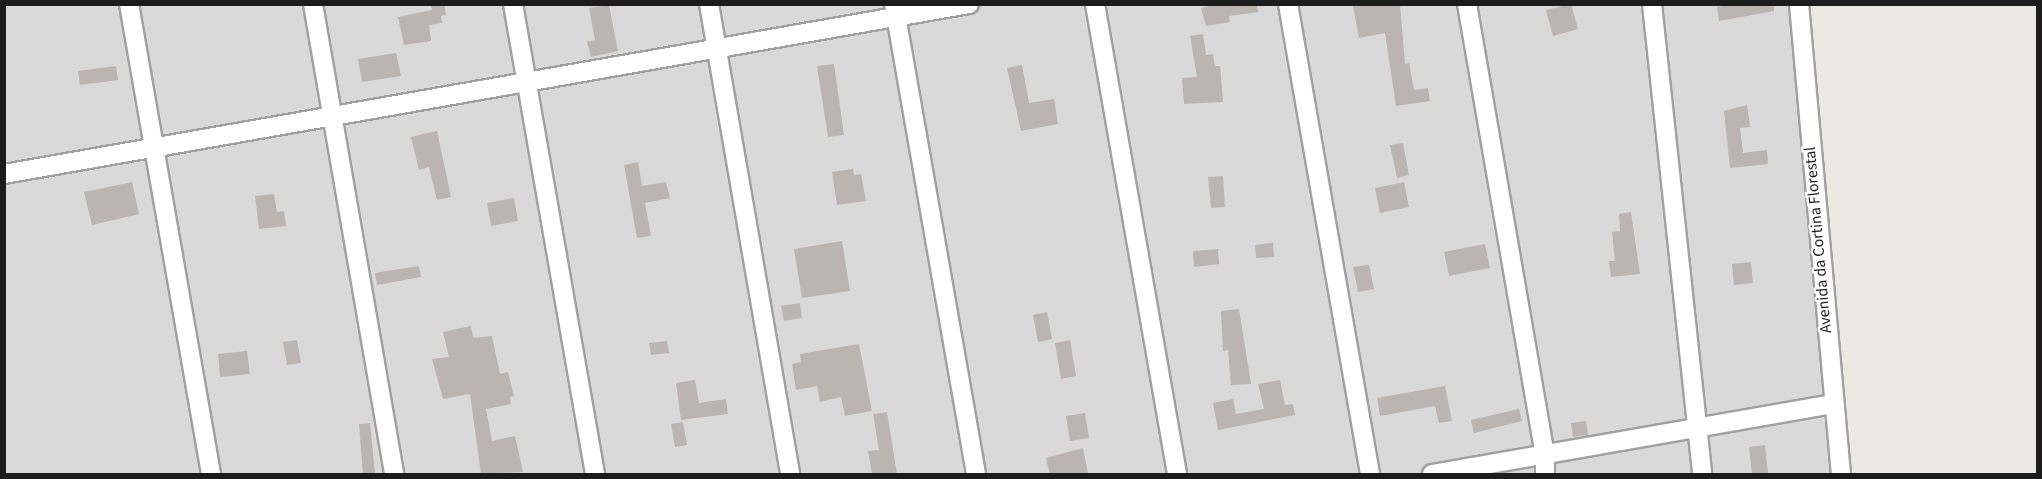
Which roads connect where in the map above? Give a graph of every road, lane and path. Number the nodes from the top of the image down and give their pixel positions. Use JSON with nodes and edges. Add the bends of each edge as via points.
{"nodes":[{"id":1,"x":129,"y":4,"type":"edge"},
{"id":2,"x":312,"y":4,"type":"edge"},
{"id":3,"x":513,"y":4,"type":"edge"},
{"id":4,"x":709,"y":4,"type":"edge"},
{"id":5,"x":969,"y":4,"type":"edge"},
{"id":6,"x":1095,"y":4,"type":"edge"},
{"id":7,"x":1288,"y":4,"type":"edge"},
{"id":8,"x":1467,"y":4,"type":"edge"},
{"id":9,"x":1652,"y":4,"type":"edge"},
{"id":10,"x":1798,"y":4,"type":"edge"},
{"id":11,"x":895,"y":11,"type":"edge"},
{"id":12,"x":717,"y":49,"type":"junction"},
{"id":13,"x":527,"y":82,"type":"junction"},
{"id":14,"x":332,"y":117,"type":"junction"},
{"id":15,"x":154,"y":148,"type":"junction"},
{"id":16,"x":4,"y":174,"type":"edge"},
{"id":17,"x":1832,"y":404,"type":"junction"},
{"id":18,"x":1697,"y":428,"type":"junction"},
{"id":19,"x":1545,"y":454,"type":"junction"},
{"id":20,"x":211,"y":474,"type":"edge"},
{"id":21,"x":394,"y":474,"type":"edge"},
{"id":22,"x":595,"y":474,"type":"edge"},
{"id":23,"x":790,"y":474,"type":"edge"},
{"id":24,"x":976,"y":474,"type":"edge"},
{"id":25,"x":1177,"y":474,"type":"edge"},
{"id":26,"x":1370,"y":474,"type":"edge"},
{"id":27,"x":1432,"y":474,"type":"edge"},
{"id":28,"x":1545,"y":474,"type":"edge"},
{"id":29,"x":1702,"y":474,"type":"edge"},
{"id":30,"x":1841,"y":474,"type":"edge"}],
"edges":[{"from":1,"to":15,"type":"street"},
{"from":2,"to":14,"type":"street"},
{"from":3,"to":13,"type":"street"},
{"from":4,"to":12,"type":"street"},
{"from":5,"to":11,"type":"street"},
{"from":6,"to":25,"type":"street"},
{"from":7,"to":26,"type":"street"},
{"from":8,"to":19,"type":"street"},
{"from":9,"to":18,"type":"street"},
{"from":10,"to":17,"type":"street","name":"Avenida da Cortina Florestal"},
{"from":11,"to":12,"type":"street"},
{"from":11,"to":24,"type":"street"},
{"from":12,"to":13,"type":"street"},
{"from":12,"to":23,"type":"street"},
{"from":13,"to":14,"type":"street"},
{"from":13,"to":22,"type":"street"},
{"from":14,"to":15,"type":"street"},
{"from":14,"to":21,"type":"street"},
{"from":15,"to":16,"type":"street"},
{"from":15,"to":20,"type":"street"},
{"from":17,"to":18,"type":"street"},
{"from":17,"to":30,"type":"street","name":"Avenida da Cortina Florestal"},
{"from":18,"to":19,"type":"street"},
{"from":18,"to":29,"type":"street"},
{"from":19,"to":27,"type":"street"},
{"from":19,"to":28,"type":"street"}]}
